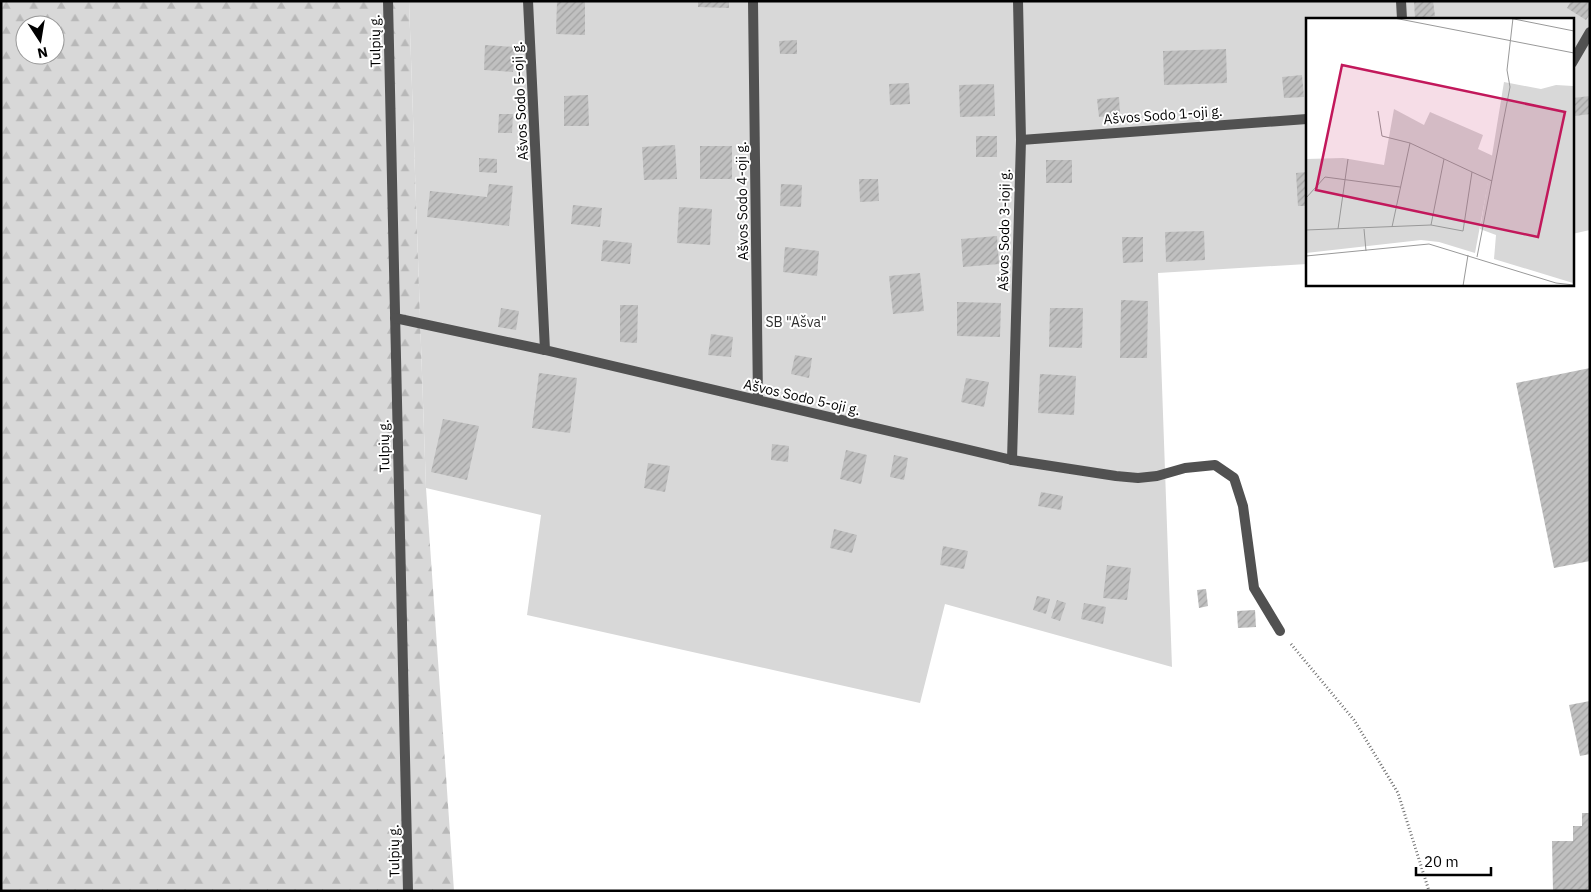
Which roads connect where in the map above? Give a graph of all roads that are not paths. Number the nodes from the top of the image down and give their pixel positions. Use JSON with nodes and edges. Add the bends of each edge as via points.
{"nodes":[{"id":1,"x":388,"y":1,"type":"edge"},
{"id":2,"x":528,"y":1,"type":"edge"},
{"id":3,"x":753,"y":1,"type":"edge"},
{"id":4,"x":1018,"y":1,"type":"edge"},
{"id":5,"x":1401,"y":1,"type":"edge"},
{"id":6,"x":1402,"y":18,"type":"edge"},
{"id":7,"x":1590,"y":32,"type":"edge"},
{"id":8,"x":1574,"y":60,"type":"edge"},
{"id":9,"x":1306,"y":119,"type":"edge"},
{"id":10,"x":1020,"y":140,"type":"junction"},
{"id":11,"x":395,"y":318,"type":"junction"},
{"id":12,"x":546,"y":350,"type":"junction"},
{"id":13,"x":758,"y":400,"type":"junction"},
{"id":14,"x":1012,"y":460,"type":"junction"},
{"id":15,"x":1280,"y":630,"type":"road end"},
{"id":16,"x":408,"y":891,"type":"edge"}],
"edges":[{"from":1,"to":11,"type":"street","name":"Tulpių g."},
{"from":2,"to":12,"type":"street","name":"Ašvos Sodo 5-oji g."},
{"from":3,"to":13,"type":"street","name":"Ašvos Sodo 4-oji g."},
{"from":4,"to":10,"type":"street","name":"Ašvos Sodo 3-ioji g."},
{"from":5,"to":6,"type":"street"},
{"from":7,"to":8,"type":"street"},
{"from":9,"to":10,"type":"street","name":"Ašvos Sodo 1-oji g."},
{"from":10,"to":14,"type":"street","name":"Ašvos Sodo 3-ioji g."},
{"from":11,"to":12,"type":"street"},
{"from":11,"to":16,"type":"street","name":"Tulpių g."},
{"from":12,"to":13,"type":"street","name":"Ašvos Sodo 5-oji g."},
{"from":13,"to":14,"type":"street","name":"Ašvos Sodo 5-oji g."},
{"from":14,"to":15,"type":"street","name":"Ašvos Sodo 5-oji g.","via":[[1138,478],[1215,465],[1234,478],[1243,506],[1254,588]]}]}
